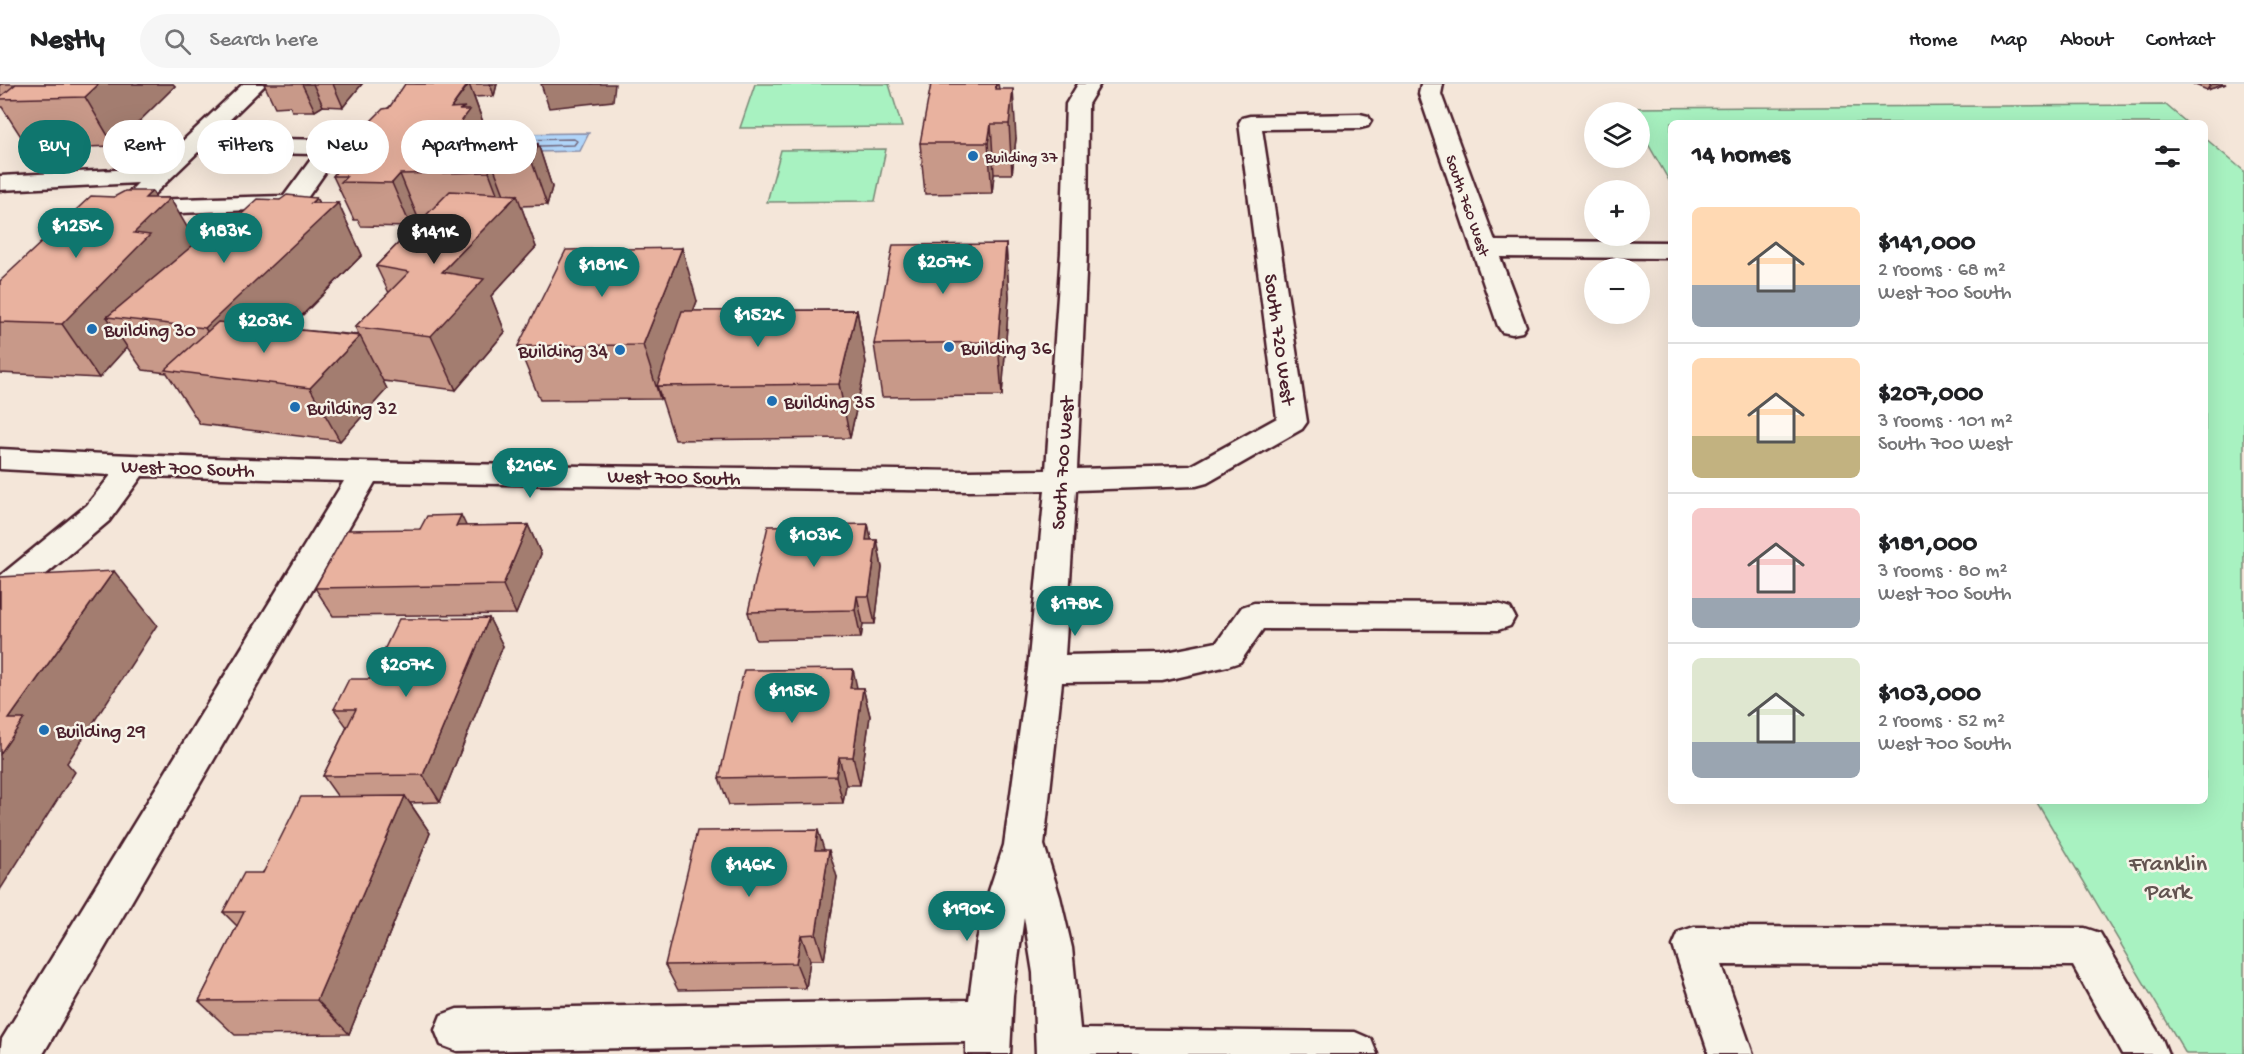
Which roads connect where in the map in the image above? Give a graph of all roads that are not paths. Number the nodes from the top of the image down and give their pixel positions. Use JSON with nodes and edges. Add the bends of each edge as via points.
{"nodes":[{"id":1,"x":255,"y":84,"type":"edge"},
{"id":2,"x":1089,"y":84,"type":"edge"},
{"id":3,"x":1432,"y":84,"type":"edge"},
{"id":4,"x":1360,"y":121,"type":"dead end"},
{"id":5,"x":192,"y":146,"type":"junction"},
{"id":6,"x":162,"y":175,"type":"junction"},
{"id":7,"x":0,"y":183,"type":"edge"},
{"id":8,"x":127,"y":208,"type":"junction"},
{"id":9,"x":102,"y":232,"type":"edge"},
{"id":10,"x":1485,"y":249,"type":"junction"},
{"id":11,"x":1668,"y":250,"type":"edge"},
{"id":12,"x":1512,"y":326,"type":"dead end"},
{"id":13,"x":0,"y":459,"type":"edge"},
{"id":14,"x":134,"y":466,"type":"junction"},
{"id":15,"x":366,"y":471,"type":"junction"},
{"id":16,"x":1061,"y":479,"type":"junction"},
{"id":17,"x":0,"y":594,"type":"edge"},
{"id":18,"x":1498,"y":617,"type":"dead end"},
{"id":19,"x":1046,"y":669,"type":"junction"},
{"id":20,"x":1024,"y":845,"type":"junction"},
{"id":21,"x":457,"y":1030,"type":"dead end"},
{"id":22,"x":989,"y":1037,"type":"edge"},
{"id":23,"x":1058,"y":1052,"type":"edge"},
{"id":24,"x":18,"y":1054,"type":"edge"},
{"id":25,"x":1355,"y":1054,"type":"edge"},
{"id":26,"x":1731,"y":1054,"type":"edge"},
{"id":27,"x":2146,"y":1054,"type":"edge"}],
"edges":[{"from":1,"to":5,"type":"street"},
{"from":2,"to":16,"type":"street","name":"South 700 West","via":[[1077,104],[1074,252]]},
{"from":3,"to":10,"type":"street","name":"South 760 West","via":[[1430,94]]},
{"from":4,"to":16,"type":"street","name":"South 720 West","via":[[1250,123],[1292,422],[1196,476]]},
{"from":5,"to":6,"type":"street"},
{"from":5,"to":8,"type":"street","via":[[332,147],[291,203]]},
{"from":6,"to":7,"type":"street"},
{"from":6,"to":8,"type":"street"},
{"from":8,"to":9,"type":"street"},
{"from":10,"to":11,"type":"street"},
{"from":10,"to":12,"type":"street","name":"South 760 West"},
{"from":13,"to":14,"type":"street","name":"West 700 South"},
{"from":14,"to":15,"type":"street","name":"West 700 South"},
{"from":14,"to":17,"type":"street","via":[[98,513]]},
{"from":15,"to":16,"type":"street","name":"West 700 South","via":[[616,465],[969,481]]},
{"from":15,"to":24,"type":"street"},
{"from":16,"to":19,"type":"street","name":"South 700 West"},
{"from":18,"to":19,"type":"street","via":[[1254,616],[1228,653],[1162,668]]},
{"from":19,"to":20,"type":"street","name":"South 700 West"},
{"from":20,"to":22,"type":"street","name":"South 700 West","via":[[998,940]]},
{"from":20,"to":23,"type":"street","name":"South 700 West","via":[[1041,898],[1053,956]]},
{"from":21,"to":22,"type":"street"},
{"from":23,"to":25,"type":"street"},
{"from":26,"to":27,"type":"street","via":[[1694,946],[2085,947]]}]}
